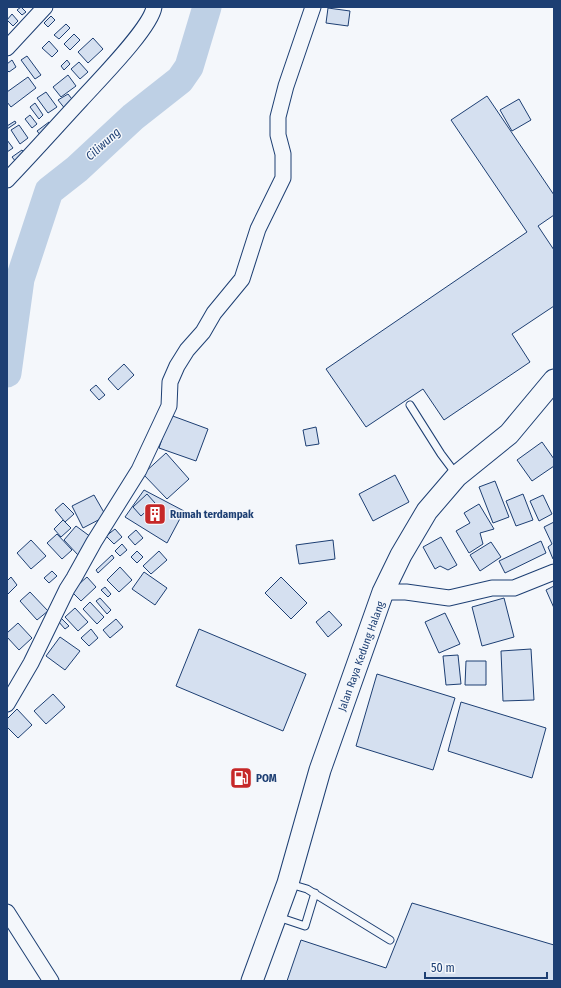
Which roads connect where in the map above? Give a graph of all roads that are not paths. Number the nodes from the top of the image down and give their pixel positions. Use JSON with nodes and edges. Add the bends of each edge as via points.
{"nodes":[{"id":1,"x":45,"y":7,"type":"edge"},
{"id":2,"x":154,"y":7,"type":"edge"},
{"id":3,"x":313,"y":7,"type":"edge"},
{"id":4,"x":7,"y":48,"type":"edge"},
{"id":5,"x":7,"y":180,"type":"edge"},
{"id":6,"x":554,"y":380,"type":"edge"},
{"id":7,"x":410,"y":405,"type":"dead end"},
{"id":8,"x":457,"y":476,"type":"junction"},
{"id":9,"x":554,"y":572,"type":"edge"},
{"id":10,"x":383,"y":592,"type":"junction"},
{"id":11,"x":7,"y":704,"type":"edge"},
{"id":12,"x":288,"y":884,"type":"junction"},
{"id":13,"x":315,"y":893,"type":"junction"},
{"id":14,"x":7,"y":912,"type":"edge"},
{"id":15,"x":276,"y":916,"type":"junction"},
{"id":16,"x":390,"y":940,"type":"dead end"},
{"id":17,"x":51,"y":981,"type":"edge"},
{"id":18,"x":252,"y":981,"type":"edge"}],
"edges":[{"from":1,"to":4,"type":"street"},
{"from":2,"to":5,"type":"street","via":[[153,14],[137,37]]},
{"from":3,"to":11,"type":"street","via":[[278,117],[278,135],[284,154],[283,178],[258,228],[242,279],[214,313],[204,332],[187,350],[177,366],[170,382],[169,406],[139,470],[67,589],[32,663]]},
{"from":6,"to":8,"type":"main road","name":"Jalan Raya Kedung Halang","via":[[509,434]]},
{"from":7,"to":8,"type":"lane"},
{"from":8,"to":10,"type":"main road","name":"Jalan Raya Kedung Halang","via":[[427,511]]},
{"from":9,"to":10,"type":"street","via":[[514,588],[492,588],[449,598],[406,592]]},
{"from":10,"to":12,"type":"main road","name":"Jalan Raya Kedung Halang","via":[[320,770]]},
{"from":12,"to":13,"type":"lane"},
{"from":12,"to":15,"type":"main road","name":"Jalan Raya Kedung Halang"},
{"from":13,"to":15,"type":"lane","via":[[305,926]]},
{"from":13,"to":16,"type":"lane"},
{"from":14,"to":17,"type":"street"},
{"from":15,"to":18,"type":"main road","name":"Jalan Raya Kedung Halang"}]}
